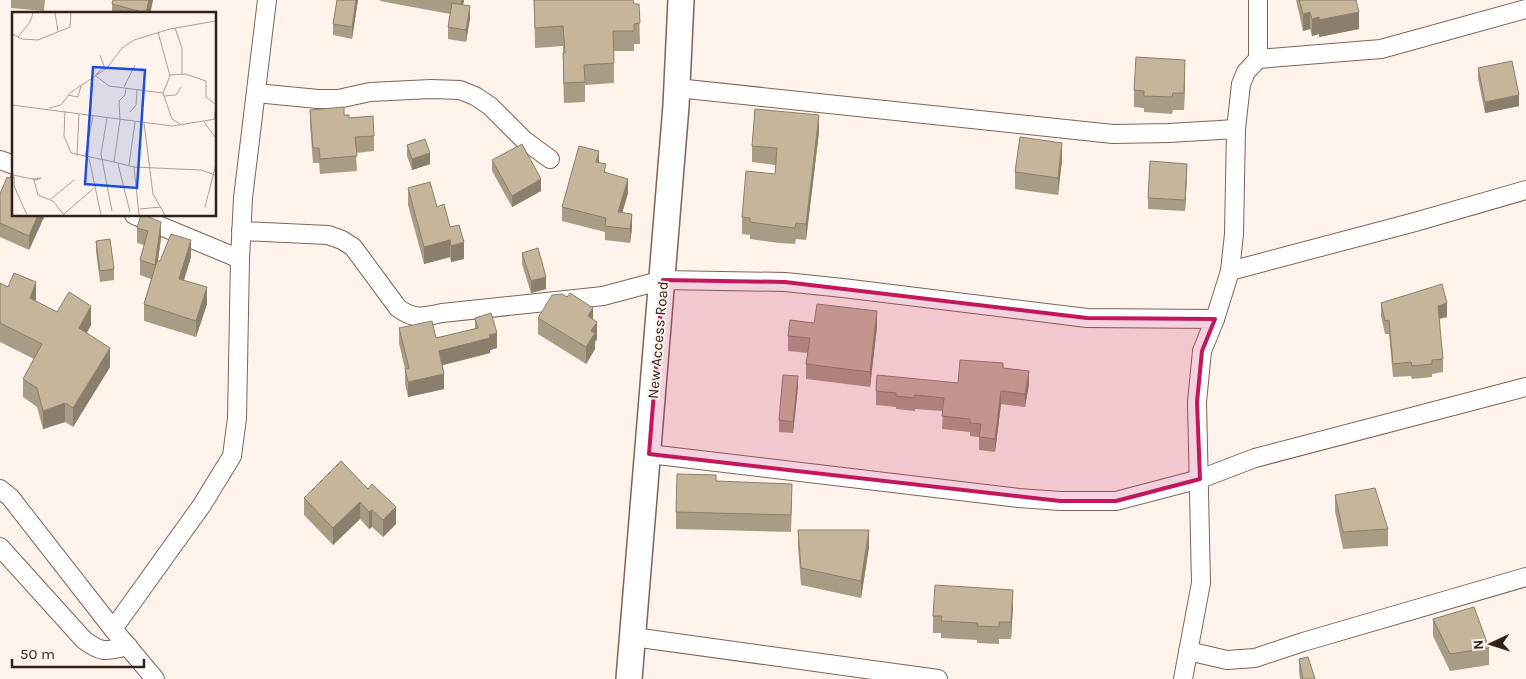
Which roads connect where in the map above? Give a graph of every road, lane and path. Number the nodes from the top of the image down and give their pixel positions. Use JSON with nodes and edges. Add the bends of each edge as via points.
{"nodes":[{"id":1,"x":267,"y":0,"type":"edge"},
{"id":2,"x":681,"y":0,"type":"edge"},
{"id":3,"x":1258,"y":0,"type":"edge"},
{"id":4,"x":1526,"y":9,"type":"edge"},
{"id":5,"x":1258,"y":59,"type":"junction"},
{"id":6,"x":677,"y":88,"type":"junction"},
{"id":7,"x":256,"y":93,"type":"junction"},
{"id":8,"x":1236,"y":129,"type":"junction"},
{"id":9,"x":0,"y":160,"type":"edge"},
{"id":10,"x":550,"y":160,"type":"dead end"},
{"id":11,"x":12,"y":165,"type":"edge"},
{"id":12,"x":1526,"y":190,"type":"edge"},
{"id":13,"x":136,"y":216,"type":"edge"},
{"id":14,"x":241,"y":232,"type":"junction"},
{"id":15,"x":240,"y":259,"type":"junction"},
{"id":16,"x":1230,"y":271,"type":"junction"},
{"id":17,"x":662,"y":280,"type":"junction"},
{"id":18,"x":1215,"y":319,"type":"junction"},
{"id":19,"x":1526,"y":387,"type":"edge"},
{"id":20,"x":649,"y":454,"type":"junction"},
{"id":21,"x":1200,"y":479,"type":"junction"},
{"id":22,"x":0,"y":489,"type":"edge"},
{"id":23,"x":0,"y":547,"type":"edge"},
{"id":24,"x":1526,"y":577,"type":"edge"},
{"id":25,"x":113,"y":629,"type":"junction"},
{"id":26,"x":633,"y":637,"type":"junction"},
{"id":27,"x":128,"y":646,"type":"junction"},
{"id":28,"x":1188,"y":651,"type":"junction"},
{"id":29,"x":155,"y":679,"type":"edge"},
{"id":30,"x":629,"y":679,"type":"edge"},
{"id":31,"x":938,"y":679,"type":"edge"},
{"id":32,"x":1183,"y":679,"type":"edge"}],
"edges":[{"from":1,"to":7,"type":"street"},
{"from":2,"to":6,"type":"main road","name":"New Access Road"},
{"from":3,"to":5,"type":"street"},
{"from":4,"to":5,"type":"street","via":[[1381,50]]},
{"from":5,"to":8,"type":"street","via":[[1246,72],[1241,84]]},
{"from":6,"to":8,"type":"street","via":[[1113,134]]},
{"from":6,"to":17,"type":"main road","name":"New Access Road"},
{"from":7,"to":10,"type":"street","via":[[338,99],[370,92],[460,90],[490,106],[524,140]]},
{"from":7,"to":14,"type":"street"},
{"from":8,"to":16,"type":"street"},
{"from":9,"to":11,"type":"street"},
{"from":12,"to":16,"type":"street"},
{"from":13,"to":15,"type":"street"},
{"from":14,"to":15,"type":"street"},
{"from":14,"to":17,"type":"street","via":[[328,235],[342,240],[353,247],[398,308],[407,315],[422,318],[442,313],[603,296]]},
{"from":15,"to":25,"type":"street","via":[[237,418],[232,456],[202,505]]},
{"from":16,"to":18,"type":"street"},
{"from":17,"to":18,"type":"street","via":[[785,282],[1087,318]]},
{"from":17,"to":20,"type":"main road","name":"New Access Road"},
{"from":18,"to":21,"type":"street","via":[[1202,351],[1197,402]]},
{"from":19,"to":21,"type":"street","via":[[1254,458]]},
{"from":20,"to":21,"type":"street","via":[[1060,501],[1116,501]]},
{"from":20,"to":26,"type":"main road","name":"New Access Road"},
{"from":21,"to":28,"type":"street","via":[[1201,583]]},
{"from":22,"to":25,"type":"street","via":[[10,497]]},
{"from":23,"to":27,"type":"street","via":[[84,640],[97,650],[109,651]]},
{"from":24,"to":28,"type":"street","via":[[1255,658],[1227,660]]},
{"from":25,"to":27,"type":"street"},
{"from":26,"to":30,"type":"main road","name":"New Access Road"},
{"from":26,"to":31,"type":"street"},
{"from":27,"to":29,"type":"street"},
{"from":28,"to":32,"type":"street"}]}
